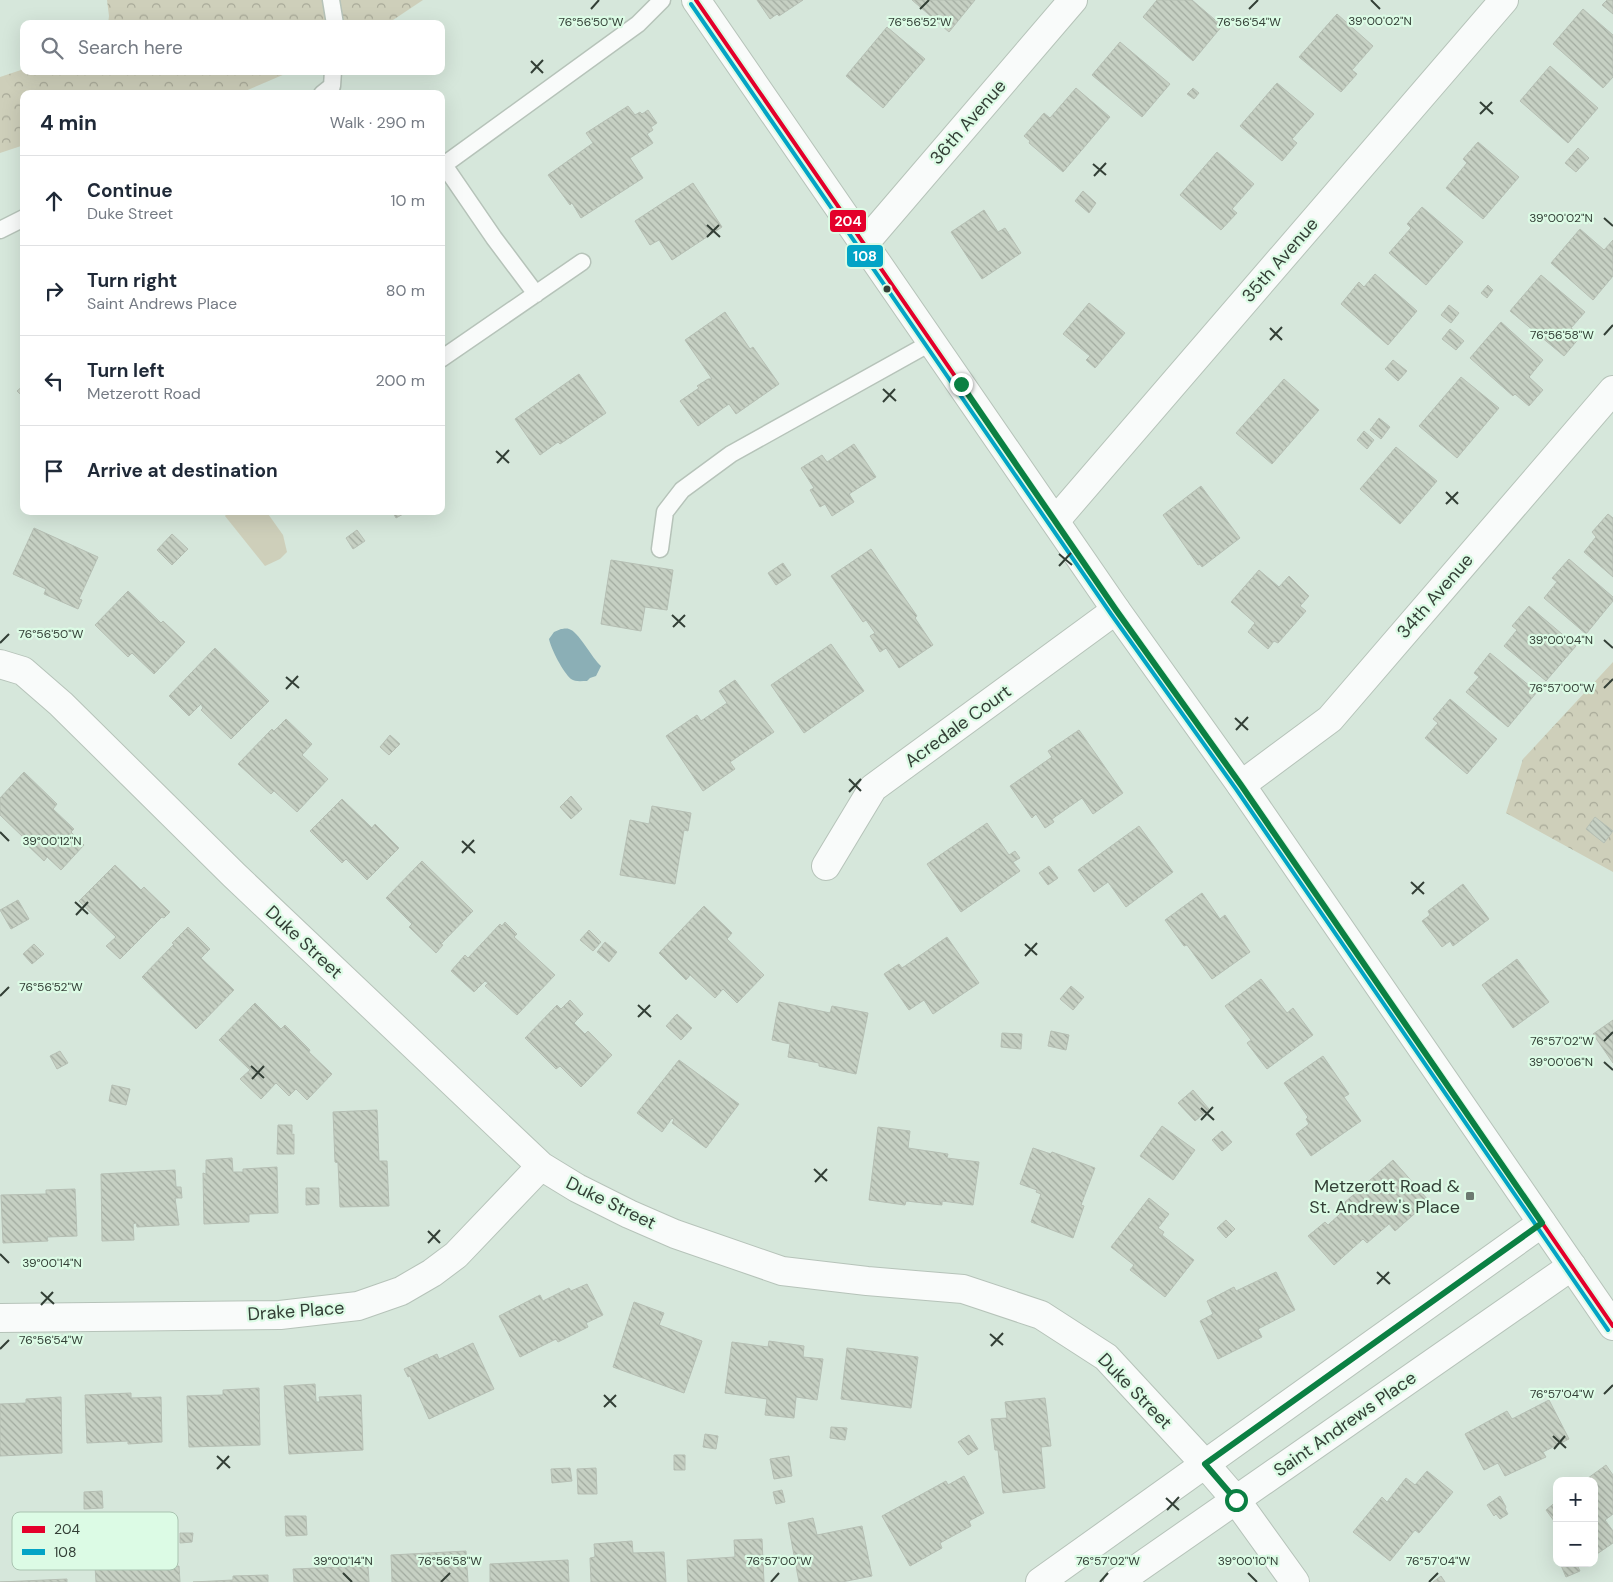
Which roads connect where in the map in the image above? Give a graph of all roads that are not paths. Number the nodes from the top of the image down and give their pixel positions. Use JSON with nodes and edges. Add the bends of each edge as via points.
{"nodes":[{"id":1,"x":332,"y":0,"type":"edge"},
{"id":2,"x":662,"y":0,"type":"edge"},
{"id":3,"x":696,"y":0,"type":"edge"},
{"id":4,"x":1073,"y":0,"type":"edge"},
{"id":5,"x":1504,"y":0,"type":"edge"},
{"id":6,"x":335,"y":20,"type":"edge"},
{"id":7,"x":333,"y":75,"type":"edge"},
{"id":8,"x":327,"y":90,"type":"edge"},
{"id":9,"x":445,"y":165,"type":"edge"},
{"id":10,"x":445,"y":169,"type":"edge"},
{"id":11,"x":20,"y":220,"type":"edge"},
{"id":12,"x":0,"y":230,"type":"edge"},
{"id":13,"x":864,"y":244,"type":"junction"},
{"id":14,"x":582,"y":262,"type":"dead end"},
{"id":15,"x":536,"y":294,"type":"junction"},
{"id":16,"x":932,"y":342,"type":"junction"},
{"id":17,"x":445,"y":355,"type":"edge"},
{"id":18,"x":1613,"y":390,"type":"edge"},
{"id":19,"x":1056,"y":520,"type":"junction"},
{"id":20,"x":660,"y":549,"type":"dead end"},
{"id":21,"x":1116,"y":610,"type":"junction"},
{"id":22,"x":0,"y":664,"type":"edge"},
{"id":23,"x":1241,"y":785,"type":"junction"},
{"id":24,"x":826,"y":866,"type":"dead end"},
{"id":25,"x":541,"y":1166,"type":"junction"},
{"id":26,"x":1542,"y":1223,"type":"junction"},
{"id":27,"x":1572,"y":1266,"type":"junction"},
{"id":28,"x":0,"y":1318,"type":"edge"},
{"id":29,"x":1613,"y":1326,"type":"edge"},
{"id":30,"x":1205,"y":1464,"type":"junction"},
{"id":31,"x":1236,"y":1500,"type":"junction"},
{"id":32,"x":1040,"y":1582,"type":"edge"},
{"id":33,"x":1118,"y":1582,"type":"edge"},
{"id":34,"x":1295,"y":1582,"type":"edge"}],
"edges":[{"from":1,"to":6,"type":"lane"},
{"from":2,"to":9,"type":"lane","via":[[638,24]]},
{"from":3,"to":13,"type":"street"},
{"from":4,"to":13,"type":"street","name":"36th Avenue"},
{"from":5,"to":19,"type":"street","name":"35th Avenue"},
{"from":7,"to":8,"type":"lane","via":[[332,86]]},
{"from":10,"to":15,"type":"lane"},
{"from":11,"to":12,"type":"lane"},
{"from":13,"to":16,"type":"street"},
{"from":14,"to":15,"type":"lane"},
{"from":15,"to":17,"type":"lane"},
{"from":16,"to":19,"type":"street"},
{"from":16,"to":20,"type":"lane","via":[[731,454],[682,490],[665,512]]},
{"from":18,"to":23,"type":"street","name":"34th Avenue","via":[[1330,719]]},
{"from":19,"to":21,"type":"street"},
{"from":21,"to":23,"type":"street"},
{"from":21,"to":24,"type":"street","name":"Acredale Court","via":[[873,788]]},
{"from":22,"to":25,"type":"street","name":"Duke Street","via":[[23,671],[61,704],[234,875]]},
{"from":23,"to":26,"type":"street"},
{"from":25,"to":28,"type":"street","name":"Drake Place","via":[[456,1255],[401,1291],[358,1306],[280,1315]]},
{"from":25,"to":30,"type":"street","name":"Duke Street","via":[[629,1214],[782,1271],[963,1290],[1041,1315],[1106,1357]]},
{"from":26,"to":27,"type":"street"},
{"from":26,"to":30,"type":"street"},
{"from":27,"to":29,"type":"street"},
{"from":27,"to":31,"type":"street","name":"Saint Andrews Place"},
{"from":30,"to":31,"type":"street","name":"Duke Street"},
{"from":30,"to":32,"type":"street"},
{"from":31,"to":33,"type":"street","name":"Saint Andrews Place"},
{"from":31,"to":34,"type":"street","name":"Duke Street"}]}
